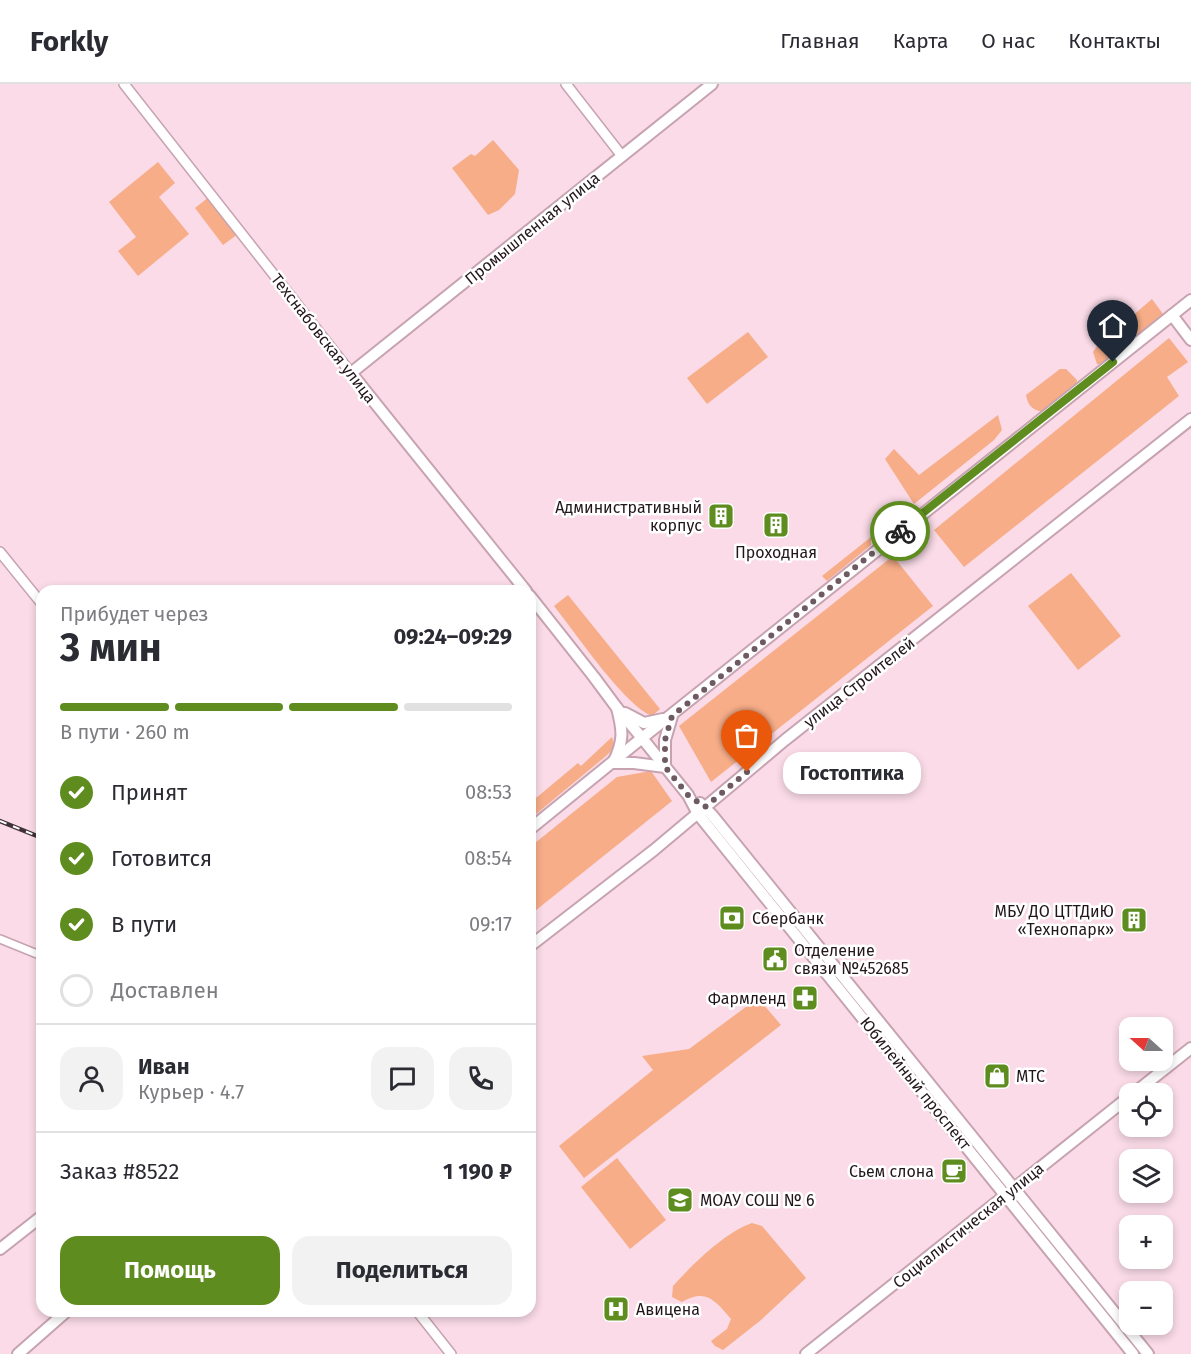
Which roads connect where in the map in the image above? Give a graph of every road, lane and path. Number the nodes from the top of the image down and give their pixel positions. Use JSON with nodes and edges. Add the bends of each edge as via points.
{"nodes":[{"id":1,"x":124,"y":84,"type":"edge"},
{"id":2,"x":566,"y":84,"type":"edge"},
{"id":3,"x":712,"y":84,"type":"edge"},
{"id":4,"x":622,"y":156,"type":"junction"},
{"id":5,"x":1191,"y":300,"type":"edge"},
{"id":6,"x":1172,"y":315,"type":"junction"},
{"id":7,"x":1191,"y":340,"type":"edge"},
{"id":8,"x":351,"y":373,"type":"junction"},
{"id":9,"x":1191,"y":419,"type":"edge"},
{"id":10,"x":0,"y":552,"type":"edge"},
{"id":11,"x":521,"y":585,"type":"edge"},
{"id":12,"x":36,"y":597,"type":"edge"},
{"id":13,"x":536,"y":604,"type":"edge"},
{"id":14,"x":617,"y":708,"type":"junction"},
{"id":15,"x":672,"y":716,"type":"junction"},
{"id":16,"x":642,"y":738,"type":"junction"},
{"id":17,"x":613,"y":763,"type":"junction"},
{"id":18,"x":665,"y":767,"type":"junction"},
{"id":19,"x":702,"y":810,"type":"junction"},
{"id":20,"x":536,"y":824,"type":"edge"},
{"id":21,"x":0,"y":939,"type":"edge"},
{"id":22,"x":536,"y":941,"type":"edge"},
{"id":23,"x":36,"y":954,"type":"edge"},
{"id":24,"x":1191,"y":1048,"type":"edge"},
{"id":25,"x":1147,"y":1083,"type":"edge"},
{"id":26,"x":1119,"y":1105,"type":"edge"},
{"id":27,"x":1011,"y":1191,"type":"junction"},
{"id":28,"x":36,"y":1221,"type":"edge"},
{"id":29,"x":0,"y":1249,"type":"edge"},
{"id":30,"x":60,"y":1317,"type":"edge"},
{"id":31,"x":422,"y":1317,"type":"edge"},
{"id":32,"x":18,"y":1354,"type":"edge"},
{"id":33,"x":451,"y":1354,"type":"edge"},
{"id":34,"x":807,"y":1354,"type":"edge"},
{"id":35,"x":1133,"y":1354,"type":"edge"},
{"id":36,"x":1148,"y":1354,"type":"edge"}],
"edges":[{"from":1,"to":8,"type":"street","name":"Техснабовская улица"},
{"from":2,"to":4,"type":"street"},
{"from":3,"to":4,"type":"main road","name":"Промышленная улица"},
{"from":4,"to":8,"type":"main road","name":"Промышленная улица"},
{"from":5,"to":6,"type":"main road"},
{"from":6,"to":7,"type":"main road"},
{"from":6,"to":15,"type":"main road"},
{"from":8,"to":11,"type":"main road","name":"Техснабовская улица"},
{"from":9,"to":19,"type":"main road","name":"улица Строителей"},
{"from":10,"to":12,"type":"street"},
{"from":13,"to":14,"type":"main road"},
{"from":14,"to":15,"type":"main road","via":[[644,723]]},
{"from":14,"to":16,"type":"main road"},
{"from":14,"to":17,"type":"main road","via":[[622,738]]},
{"from":15,"to":16,"type":"main road"},
{"from":15,"to":18,"type":"main road","via":[[665,740]]},
{"from":16,"to":17,"type":"main road"},
{"from":16,"to":18,"type":"main road"},
{"from":17,"to":18,"type":"main road"},
{"from":17,"to":20,"type":"main road"},
{"from":18,"to":19,"type":"main road"},
{"from":19,"to":22,"type":"main road","name":"улица Строителей"},
{"from":19,"to":27,"type":"main road"},
{"from":21,"to":23,"type":"street"},
{"from":24,"to":25,"type":"main road"},
{"from":26,"to":27,"type":"main road","name":"Социалистическая улица"},
{"from":27,"to":34,"type":"main road","name":"Социалистическая улица"},
{"from":27,"to":35,"type":"main road"},
{"from":27,"to":36,"type":"main road"},
{"from":28,"to":29,"type":"main road"},
{"from":30,"to":32,"type":"main road"},
{"from":31,"to":33,"type":"street"}]}
